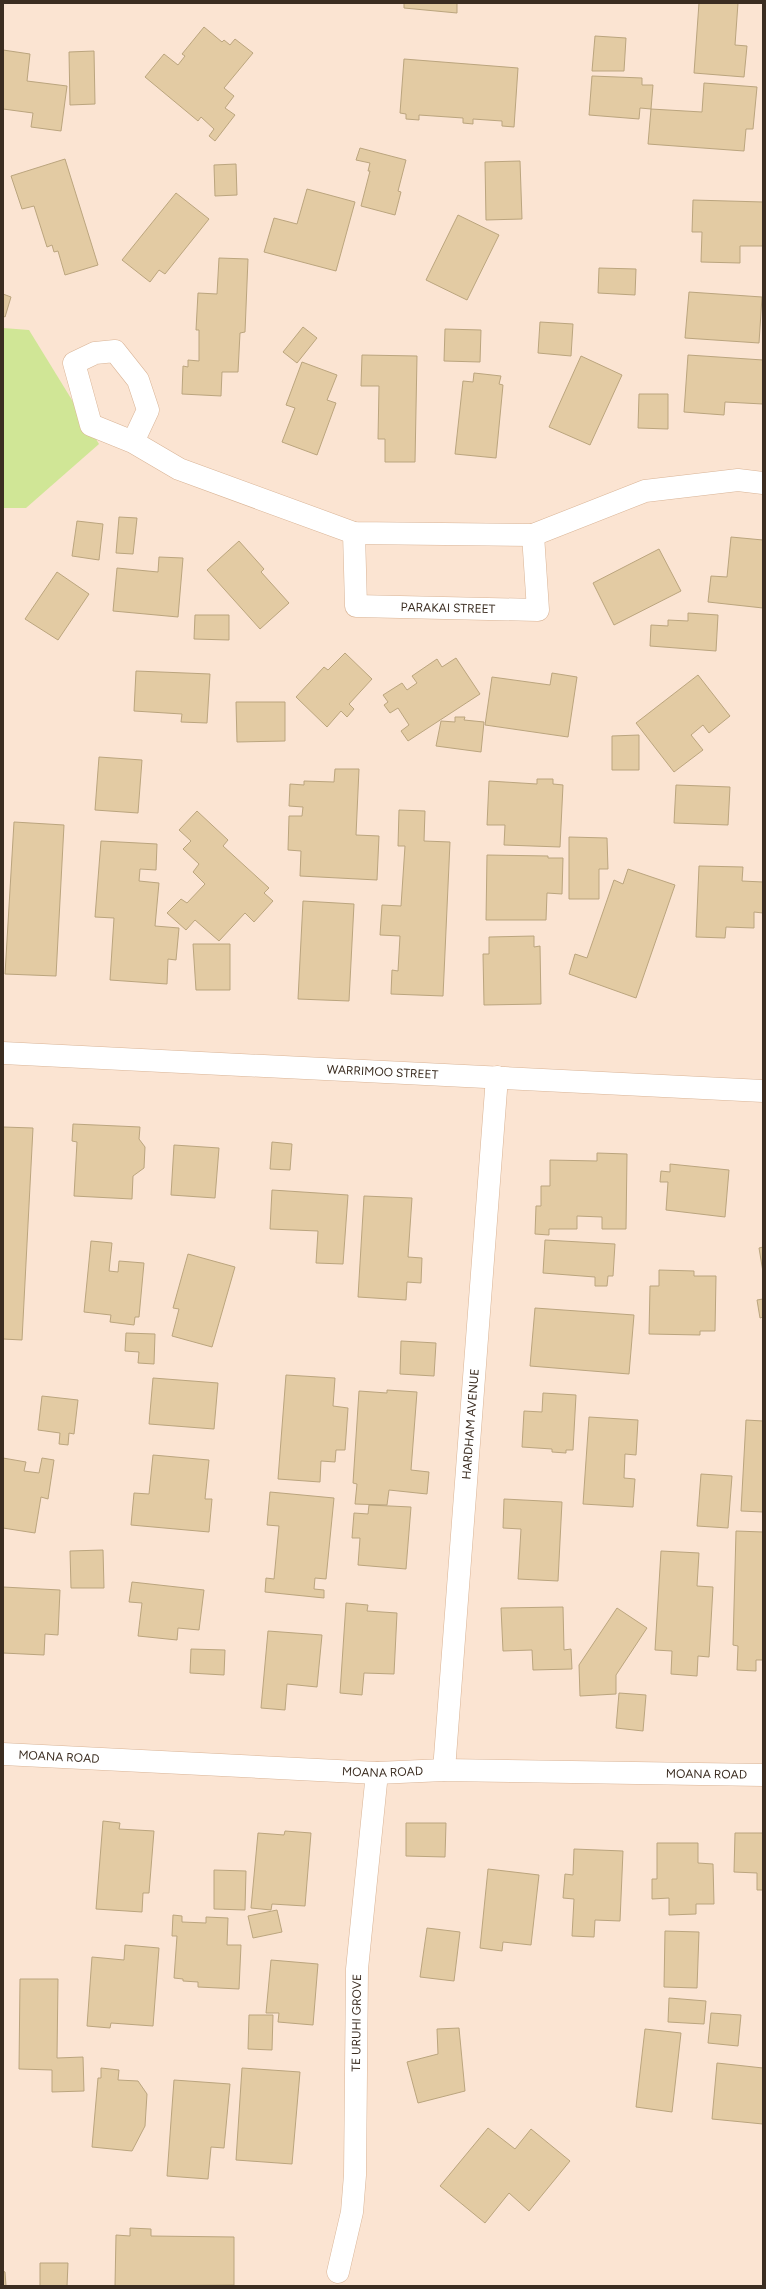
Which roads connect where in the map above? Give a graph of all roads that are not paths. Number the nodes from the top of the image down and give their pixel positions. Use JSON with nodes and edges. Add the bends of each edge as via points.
{"nodes":[{"id":1,"x":133,"y":442,"type":"dead end"},
{"id":2,"x":763,"y":483,"type":"edge"},
{"id":3,"x":354,"y":532,"type":"junction"},
{"id":4,"x":533,"y":535,"type":"junction"},
{"id":5,"x":3,"y":1052,"type":"edge"},
{"id":6,"x":497,"y":1077,"type":"junction"},
{"id":7,"x":763,"y":1091,"type":"edge"},
{"id":8,"x":3,"y":1754,"type":"edge"},
{"id":9,"x":444,"y":1770,"type":"junction"},
{"id":10,"x":377,"y":1773,"type":"junction"},
{"id":11,"x":763,"y":1775,"type":"edge"},
{"id":12,"x":338,"y":2272,"type":"dead end"}],
"edges":[{"from":1,"to":3,"type":"street","via":[[179,469]]},
{"from":2,"to":4,"type":"street","via":[[738,480],[645,491]]},
{"from":3,"to":4,"type":"street"},
{"from":3,"to":4,"type":"street","name":"PARAKAI STREET","via":[[356,606],[538,610]]},
{"from":5,"to":6,"type":"street","name":"WARRIMOO STREET"},
{"from":6,"to":7,"type":"street","name":"WARRIMOO STREET"},
{"from":6,"to":9,"type":"street","name":"HARDHAM AVENUE"},
{"from":8,"to":10,"type":"street","name":"MOANA ROAD"},
{"from":9,"to":10,"type":"street","name":"MOANA ROAD"},
{"from":9,"to":11,"type":"street","name":"MOANA ROAD"},
{"from":10,"to":12,"type":"street","name":"TE URUHI GROVE","via":[[357,1969],[355,2175],[352,2212]]}]}
